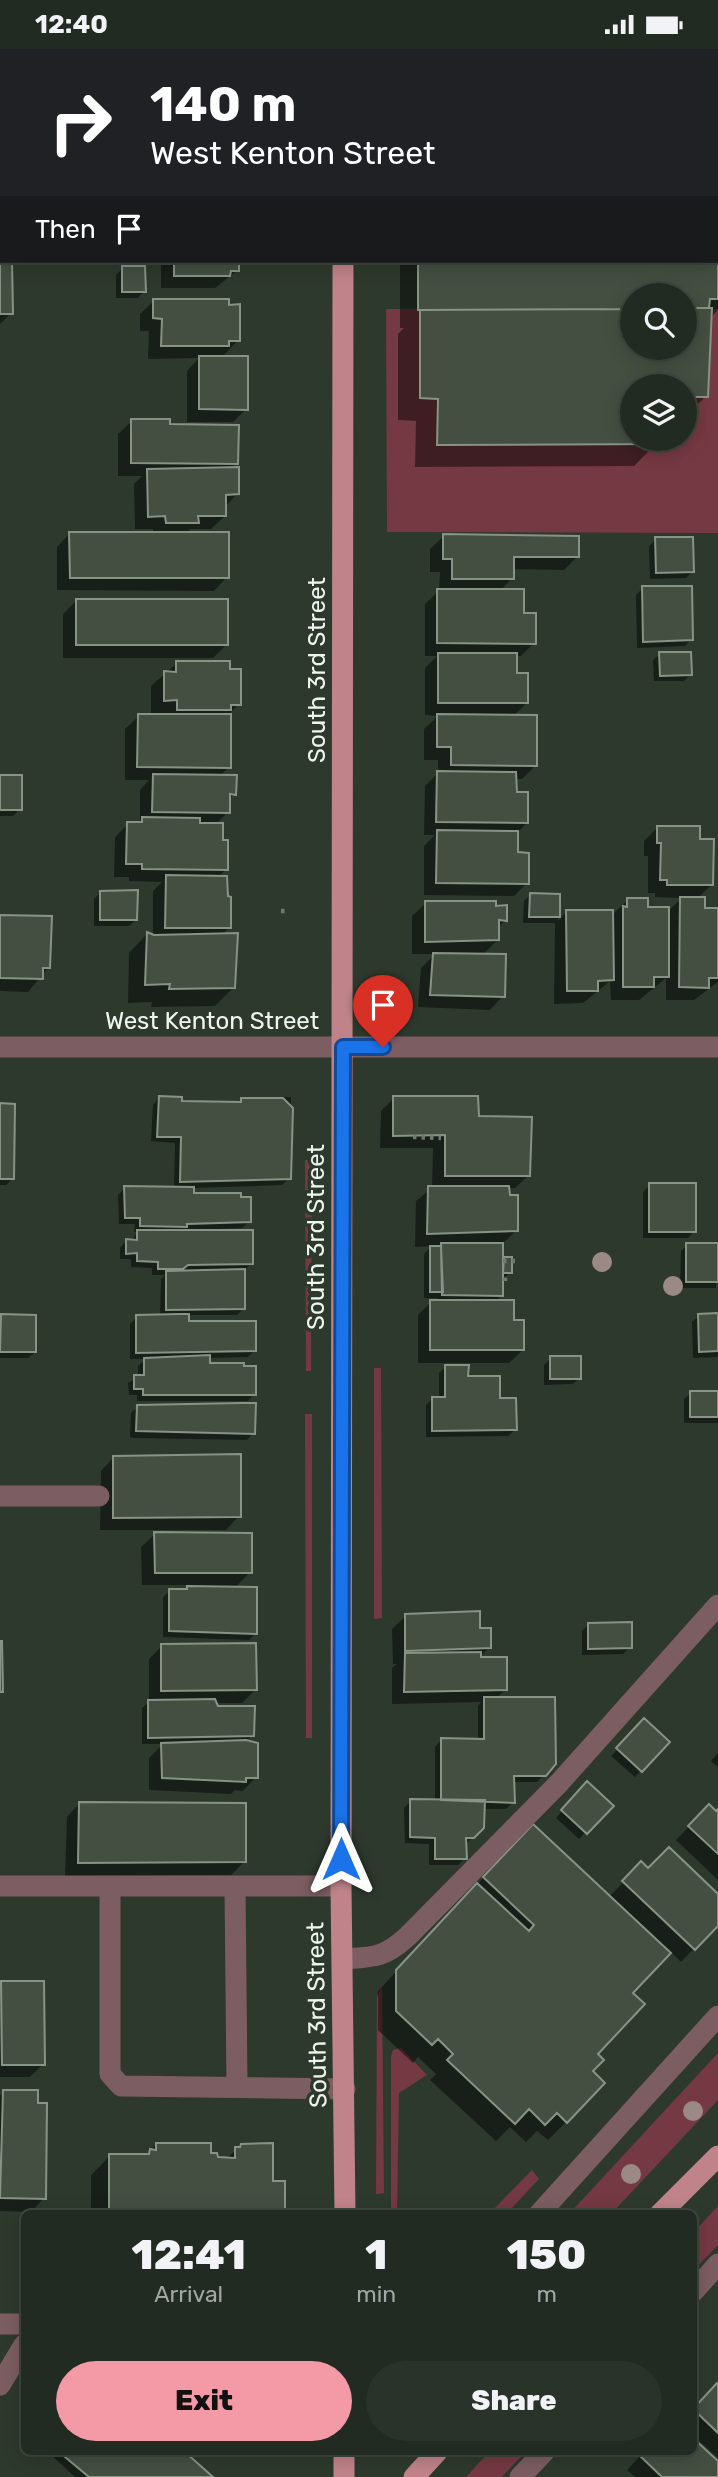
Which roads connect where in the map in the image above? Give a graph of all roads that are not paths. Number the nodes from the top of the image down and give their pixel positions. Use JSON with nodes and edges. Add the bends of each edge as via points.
{"nodes":[{"id":1,"x":343,"y":263,"type":"edge"},
{"id":2,"x":0,"y":1047,"type":"edge"},
{"id":3,"x":343,"y":1047,"type":"junction"},
{"id":4,"x":718,"y":1047,"type":"edge"},
{"id":5,"x":0,"y":1496,"type":"edge"},
{"id":6,"x":99,"y":1496,"type":"dead end"},
{"id":7,"x":718,"y":1605,"type":"edge"},
{"id":8,"x":0,"y":1886,"type":"edge"},
{"id":9,"x":110,"y":1886,"type":"junction"},
{"id":10,"x":235,"y":1886,"type":"junction"},
{"id":11,"x":341,"y":1886,"type":"junction"},
{"id":12,"x":342,"y":1959,"type":"junction"},
{"id":13,"x":718,"y":2016,"type":"edge"},
{"id":14,"x":237,"y":2086,"type":"junction"},
{"id":15,"x":345,"y":2089,"type":"junction"},
{"id":16,"x":718,"y":2156,"type":"edge"},
{"id":17,"x":345,"y":2210,"type":"edge"},
{"id":18,"x":543,"y":2210,"type":"edge"},
{"id":19,"x":664,"y":2210,"type":"edge"},
{"id":20,"x":718,"y":2264,"type":"edge"},
{"id":21,"x":697,"y":2288,"type":"edge"},
{"id":22,"x":0,"y":2323,"type":"edge"},
{"id":23,"x":21,"y":2323,"type":"edge"},
{"id":24,"x":21,"y":2350,"type":"edge"},
{"id":25,"x":0,"y":2385,"type":"edge"},
{"id":26,"x":344,"y":2455,"type":"edge"},
{"id":27,"x":434,"y":2455,"type":"edge"},
{"id":28,"x":541,"y":2455,"type":"edge"},
{"id":29,"x":344,"y":2477,"type":"edge"},
{"id":30,"x":414,"y":2477,"type":"edge"},
{"id":31,"x":520,"y":2477,"type":"edge"}],
"edges":[{"from":1,"to":3,"type":"main road","name":"South 3rd Street"},
{"from":2,"to":3,"type":"street","name":"West Kenton Street"},
{"from":3,"to":4,"type":"street","name":"West Kenton Street"},
{"from":3,"to":11,"type":"main road","name":"South 3rd Street"},
{"from":5,"to":6,"type":"street"},
{"from":7,"to":12,"type":"street","via":[[560,1782],[394,1949],[378,1957]]},
{"from":8,"to":9,"type":"street"},
{"from":9,"to":10,"type":"street"},
{"from":9,"to":14,"type":"street","via":[[110,2074],[121,2086]]},
{"from":10,"to":11,"type":"street"},
{"from":10,"to":14,"type":"street"},
{"from":11,"to":12,"type":"main road","name":"South 3rd Street"},
{"from":12,"to":15,"type":"main road","name":"South 3rd Street"},
{"from":13,"to":18,"type":"street"},
{"from":14,"to":15,"type":"street"},
{"from":15,"to":17,"type":"main road","name":"South 3rd Street"},
{"from":16,"to":19,"type":"main road"},
{"from":20,"to":21,"type":"street"},
{"from":22,"to":23,"type":"street"},
{"from":24,"to":25,"type":"street"},
{"from":26,"to":29,"type":"main road"},
{"from":27,"to":30,"type":"main road"},
{"from":28,"to":31,"type":"street"}]}
